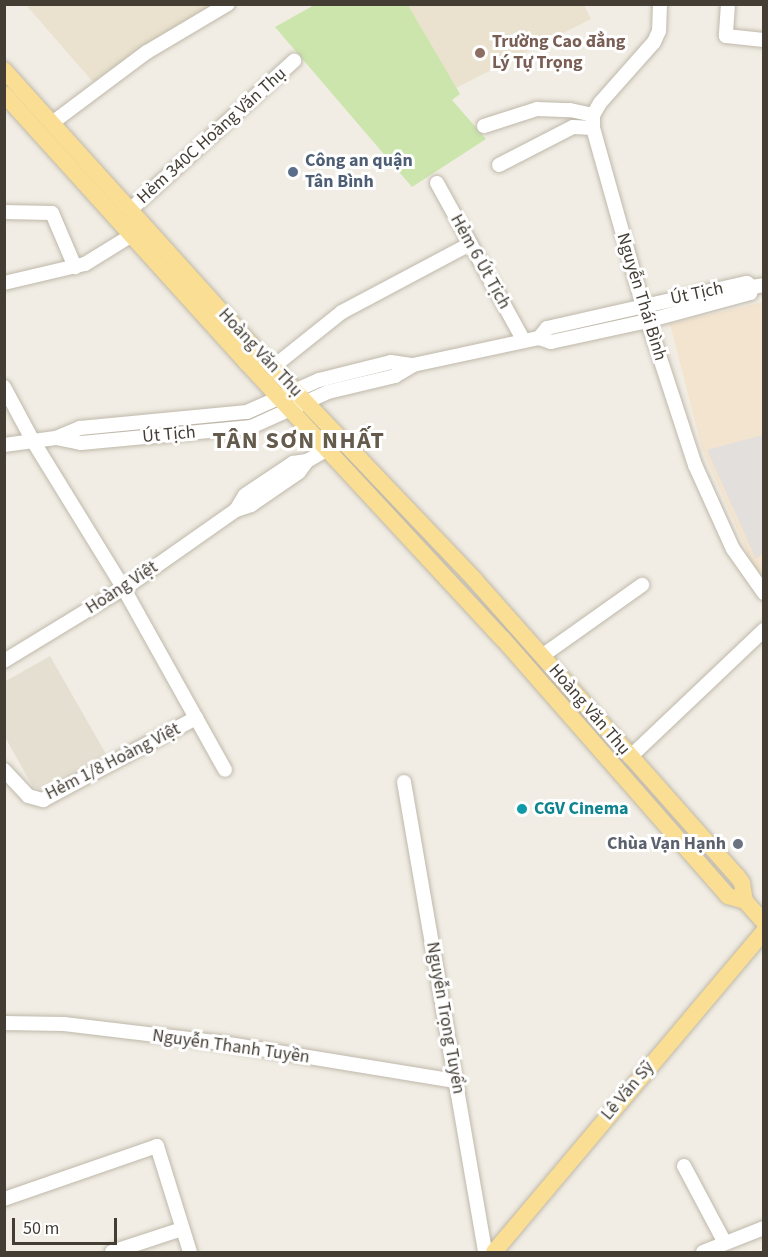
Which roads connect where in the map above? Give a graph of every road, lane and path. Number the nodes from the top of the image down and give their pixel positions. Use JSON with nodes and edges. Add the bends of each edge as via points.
{"nodes":[{"id":1,"x":228,"y":4,"type":"edge"},
{"id":2,"x":660,"y":4,"type":"edge"},
{"id":3,"x":728,"y":4,"type":"edge"},
{"id":4,"x":764,"y":40,"type":"edge"},
{"id":5,"x":294,"y":61,"type":"dead end"},
{"id":6,"x":4,"y":70,"type":"edge"},
{"id":7,"x":4,"y":94,"type":"edge"},
{"id":8,"x":593,"y":122,"type":"junction"},
{"id":9,"x":51,"y":123,"type":"junction"},
{"id":10,"x":484,"y":126,"type":"dead end"},
{"id":11,"x":499,"y":165,"type":"dead end"},
{"id":12,"x":437,"y":183,"type":"dead end"},
{"id":13,"x":130,"y":210,"type":"junction"},
{"id":14,"x":4,"y":212,"type":"edge"},
{"id":15,"x":132,"y":235,"type":"junction"},
{"id":16,"x":470,"y":244,"type":"junction"},
{"id":17,"x":75,"y":267,"type":"junction"},
{"id":18,"x":4,"y":283,"type":"edge"},
{"id":19,"x":758,"y":286,"type":"edge"},
{"id":20,"x":643,"y":306,"type":"junction"},
{"id":21,"x":648,"y":321,"type":"junction"},
{"id":22,"x":539,"y":338,"type":"junction"},
{"id":23,"x":524,"y":341,"type":"junction"},
{"id":24,"x":273,"y":367,"type":"junction"},
{"id":25,"x":4,"y":387,"type":"edge"},
{"id":26,"x":300,"y":396,"type":"junction"},
{"id":27,"x":284,"y":403,"type":"junction"},
{"id":28,"x":33,"y":441,"type":"junction"},
{"id":29,"x":344,"y":441,"type":"junction"},
{"id":30,"x":4,"y":445,"type":"edge"},
{"id":31,"x":328,"y":449,"type":"junction"},
{"id":32,"x":642,"y":585,"type":"dead end"},
{"id":33,"x":124,"y":588,"type":"junction"},
{"id":34,"x":764,"y":593,"type":"edge"},
{"id":35,"x":764,"y":630,"type":"edge"},
{"id":36,"x":542,"y":656,"type":"junction"},
{"id":37,"x":4,"y":661,"type":"edge"},
{"id":38,"x":196,"y":718,"type":"junction"},
{"id":39,"x":630,"y":756,"type":"junction"},
{"id":40,"x":4,"y":770,"type":"edge"},
{"id":41,"x":225,"y":770,"type":"dead end"},
{"id":42,"x":404,"y":783,"type":"dead end"},
{"id":43,"x":745,"y":902,"type":"junction"},
{"id":44,"x":764,"y":922,"type":"edge"},
{"id":45,"x":764,"y":931,"type":"edge"},
{"id":46,"x":4,"y":1023,"type":"edge"},
{"id":47,"x":456,"y":1081,"type":"junction"},
{"id":48,"x":684,"y":1166,"type":"dead end"},
{"id":49,"x":4,"y":1199,"type":"edge"},
{"id":50,"x":764,"y":1228,"type":"edge"},
{"id":51,"x":182,"y":1229,"type":"junction"},
{"id":52,"x":725,"y":1243,"type":"junction"},
{"id":53,"x":112,"y":1252,"type":"edge"},
{"id":54,"x":190,"y":1252,"type":"edge"},
{"id":55,"x":485,"y":1252,"type":"edge"},
{"id":56,"x":494,"y":1252,"type":"edge"},
{"id":57,"x":703,"y":1252,"type":"edge"}],
"edges":[{"from":1,"to":9,"type":"street","via":[[147,52]]},
{"from":2,"to":8,"type":"street","via":[[661,19],[654,42],[600,103]]},
{"from":3,"to":4,"type":"street","via":[[726,36]]},
{"from":5,"to":13,"type":"street","name":"Hẻm 340C Hoàng Văn Thụ"},
{"from":6,"to":9,"type":"main road","name":"Hoàng Văn Thụ"},
{"from":7,"to":15,"type":"main road","name":"Hoàng Văn Thụ"},
{"from":8,"to":10,"type":"street","via":[[570,110],[537,109]]},
{"from":8,"to":11,"type":"street","via":[[573,127]]},
{"from":8,"to":20,"type":"street","name":"Nguyễn Thái Bình"},
{"from":9,"to":13,"type":"main road","name":"Hoàng Văn Thụ"},
{"from":12,"to":16,"type":"street","name":"Hẻm 6 Út Tịch"},
{"from":13,"to":24,"type":"main road","name":"Hoàng Văn Thụ"},
{"from":14,"to":17,"type":"street","via":[[52,213]]},
{"from":15,"to":17,"type":"street"},
{"from":15,"to":27,"type":"main road","name":"Hoàng Văn Thụ"},
{"from":16,"to":23,"type":"street","name":"Hẻm 6 Út Tịch"},
{"from":16,"to":24,"type":"street","via":[[342,312]]},
{"from":17,"to":18,"type":"street"},
{"from":19,"to":20,"type":"street","name":"Út Tịch","via":[[747,283]]},
{"from":19,"to":21,"type":"street","name":"Út Tịch","via":[[750,293]]},
{"from":20,"to":21,"type":"street","name":"Nguyễn Thái Bình"},
{"from":20,"to":22,"type":"street","name":"Út Tịch","via":[[548,328]]},
{"from":21,"to":22,"type":"street","name":"Út Tịch","via":[[551,342]]},
{"from":21,"to":34,"type":"street","name":"Nguyễn Thái Bình","via":[[694,465],[734,549]]},
{"from":22,"to":23,"type":"street","name":"Út Tịch"},
{"from":23,"to":26,"type":"street","name":"Út Tịch","via":[[413,365],[395,376]]},
{"from":24,"to":26,"type":"main road","name":"Hoàng Văn Thụ"},
{"from":25,"to":28,"type":"street"},
{"from":26,"to":27,"type":"street","name":"Út Tịch"},
{"from":26,"to":29,"type":"main road","name":"Hoàng Văn Thụ"},
{"from":27,"to":28,"type":"street","name":"Út Tịch","via":[[247,412],[80,428],[56,438]]},
{"from":27,"to":31,"type":"main road","name":"Hoàng Văn Thụ"},
{"from":28,"to":30,"type":"street","name":"Út Tịch"},
{"from":28,"to":33,"type":"street"},
{"from":29,"to":31,"type":"main road"},
{"from":29,"to":36,"type":"main road","name":"Hoàng Văn Thụ"},
{"from":31,"to":33,"type":"street","name":"Hoàng Việt"},
{"from":31,"to":43,"type":"main road","name":"Hoàng Văn Thụ","via":[[503,639],[728,896]]},
{"from":32,"to":36,"type":"street"},
{"from":33,"to":37,"type":"street","name":"Hoàng Việt"},
{"from":33,"to":38,"type":"street"},
{"from":35,"to":39,"type":"street"},
{"from":36,"to":39,"type":"main road","name":"Hoàng Văn Thụ"},
{"from":38,"to":40,"type":"street","name":"Hẻm 1/8 Hoàng Việt","via":[[43,800],[28,796]]},
{"from":38,"to":41,"type":"street"},
{"from":39,"to":43,"type":"main road","name":"Hoàng Văn Thụ","via":[[742,883]]},
{"from":42,"to":47,"type":"street","name":"Nguyễn Trọng Tuyển"},
{"from":43,"to":44,"type":"main road"},
{"from":45,"to":56,"type":"main road","name":"Lê Văn Sỹ"},
{"from":46,"to":47,"type":"street","name":"Nguyễn Thanh Tuyền","via":[[64,1024],[223,1043]]},
{"from":47,"to":55,"type":"street","name":"Nguyễn Trọng Tuyển"},
{"from":48,"to":52,"type":"street"},
{"from":49,"to":51,"type":"street","via":[[157,1146]]},
{"from":50,"to":52,"type":"street"},
{"from":51,"to":53,"type":"street"},
{"from":51,"to":54,"type":"street"},
{"from":52,"to":57,"type":"street"}]}
